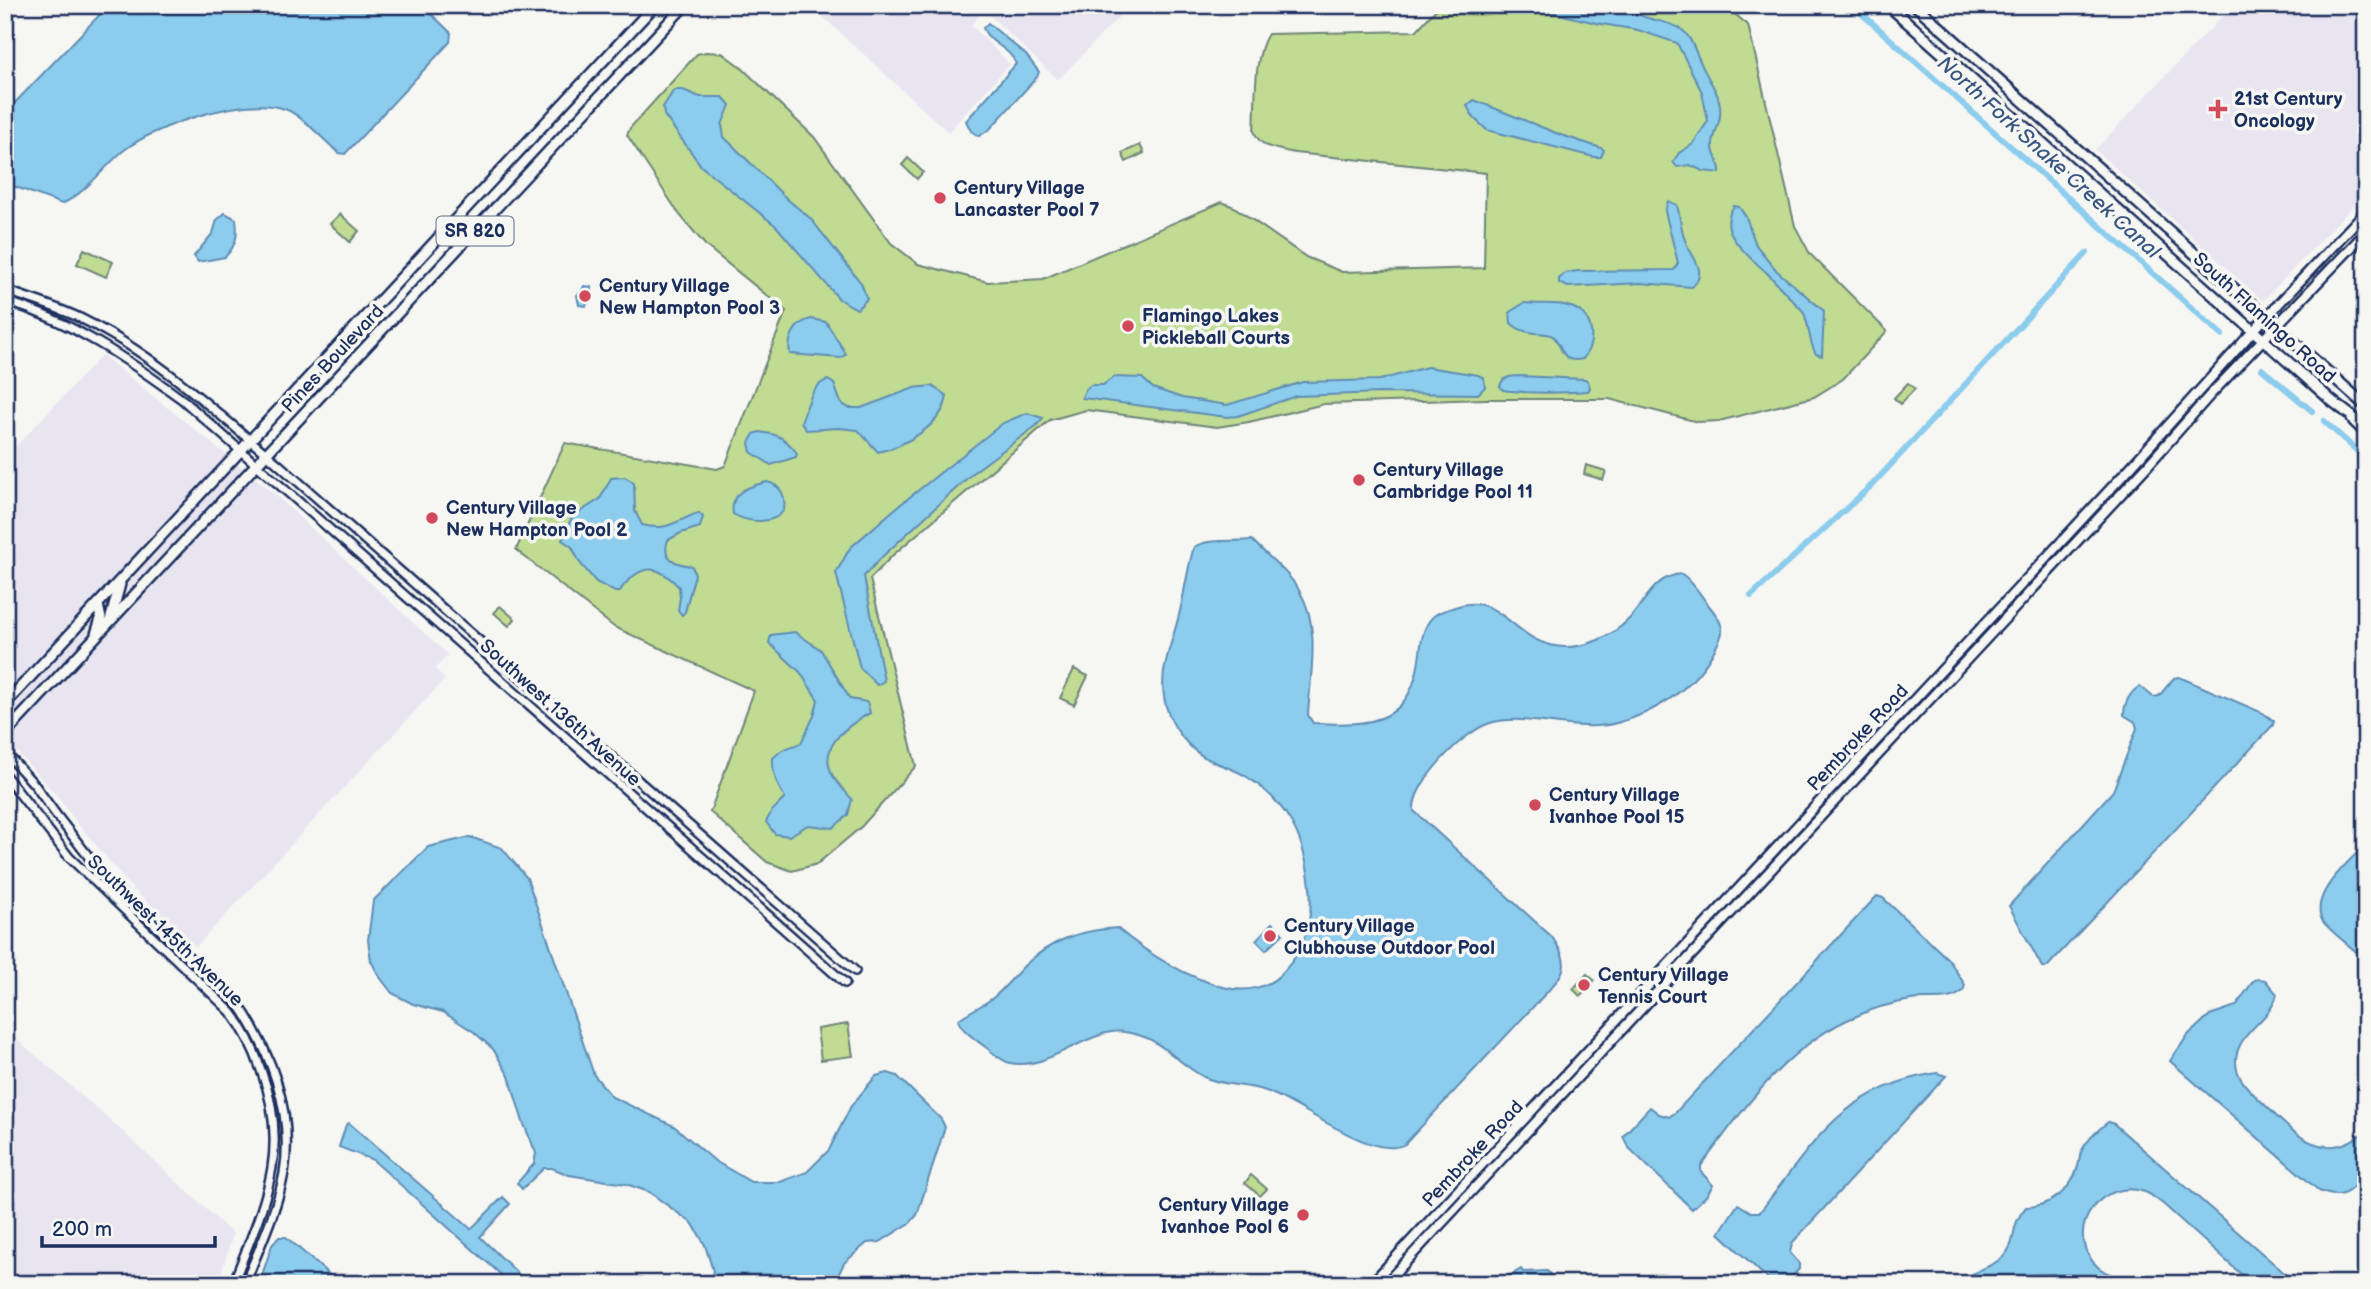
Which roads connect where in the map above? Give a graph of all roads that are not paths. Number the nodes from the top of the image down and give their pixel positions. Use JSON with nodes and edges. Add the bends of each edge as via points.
{"nodes":[{"id":1,"x":655,"y":5,"type":"edge"},
{"id":2,"x":685,"y":5,"type":"edge"},
{"id":3,"x":1888,"y":5,"type":"edge"},
{"id":4,"x":1915,"y":5,"type":"edge"},
{"id":5,"x":2366,"y":211,"type":"edge"},
{"id":6,"x":2366,"y":232,"type":"edge"},
{"id":7,"x":5,"y":290,"type":"edge"},
{"id":8,"x":5,"y":301,"type":"edge"},
{"id":9,"x":2265,"y":318,"type":"junction"},
{"id":10,"x":2276,"y":327,"type":"junction"},
{"id":11,"x":2254,"y":330,"type":"junction"},
{"id":12,"x":2264,"y":339,"type":"junction"},
{"id":13,"x":2332,"y":401,"type":"junction"},
{"id":14,"x":2362,"y":403,"type":"edge"},
{"id":15,"x":2366,"y":427,"type":"edge"},
{"id":16,"x":2366,"y":434,"type":"edge"},
{"id":17,"x":251,"y":441,"type":"junction"},
{"id":18,"x":241,"y":452,"type":"junction"},
{"id":19,"x":267,"y":454,"type":"junction"},
{"id":20,"x":256,"y":465,"type":"junction"},
{"id":21,"x":2104,"y":497,"type":"junction"},
{"id":22,"x":2111,"y":504,"type":"junction"},
{"id":23,"x":122,"y":579,"type":"junction"},
{"id":24,"x":98,"y":605,"type":"junction"},
{"id":25,"x":110,"y":622,"type":"junction"},
{"id":26,"x":94,"y":639,"type":"junction"},
{"id":27,"x":5,"y":704,"type":"edge"},
{"id":28,"x":5,"y":734,"type":"edge"},
{"id":29,"x":5,"y":752,"type":"edge"},
{"id":30,"x":5,"y":775,"type":"edge"},
{"id":31,"x":57,"y":816,"type":"junction"},
{"id":32,"x":50,"y":833,"type":"junction"},
{"id":33,"x":855,"y":971,"type":"dead end"},
{"id":34,"x":845,"y":983,"type":"dead end"},
{"id":35,"x":233,"y":1284,"type":"edge"},
{"id":36,"x":245,"y":1284,"type":"edge"},
{"id":37,"x":1371,"y":1284,"type":"edge"},
{"id":38,"x":1385,"y":1284,"type":"edge"}],
"edges":[{"from":1,"to":17,"type":"highway","name":"Pines Boulevard","number":"SR 820"},
{"from":2,"to":19,"type":"highway","name":"Pines Boulevard","number":"SR 820"},
{"from":3,"to":11,"type":"highway","name":"South Flamingo Road"},
{"from":4,"to":9,"type":"highway","name":"South Flamingo Road"},
{"from":5,"to":9,"type":"main road","name":"Pembroke Road"},
{"from":6,"to":10,"type":"main road","name":"Pembroke Road"},
{"from":7,"to":17,"type":"street","name":"Southwest 136th Avenue","via":[[85,320],[127,344]]},
{"from":8,"to":18,"type":"street","name":"Southwest 136th Avenue","via":[[44,314],[119,354],[183,400]]},
{"from":9,"to":10,"type":"highway","name":"South Flamingo Road"},
{"from":9,"to":11,"type":"main road","name":"Pembroke Road"},
{"from":10,"to":12,"type":"main road","name":"Pembroke Road"},
{"from":10,"to":14,"type":"highway","name":"South Flamingo Road"},
{"from":11,"to":12,"type":"highway","name":"South Flamingo Road"},
{"from":11,"to":21,"type":"main road","name":"Pembroke Road"},
{"from":12,"to":13,"type":"highway","name":"South Flamingo Road"},
{"from":12,"to":22,"type":"main road","name":"Pembroke Road"},
{"from":13,"to":15,"type":"highway"},
{"from":13,"to":16,"type":"main road","name":"South Flamingo Road"},
{"from":17,"to":18,"type":"highway","name":"Pines Boulevard","number":"SR 820"},
{"from":17,"to":19,"type":"street","name":"Southwest 136th Avenue"},
{"from":18,"to":20,"type":"street","name":"Southwest 136th Avenue"},
{"from":18,"to":23,"type":"highway","name":"Pines Boulevard","number":"SR 820"},
{"from":19,"to":20,"type":"highway","name":"Pines Boulevard","number":"SR 820"},
{"from":19,"to":33,"type":"street","name":"Southwest 136th Avenue"},
{"from":20,"to":25,"type":"highway","name":"Pines Boulevard","number":"SR 820"},
{"from":20,"to":34,"type":"street","name":"Southwest 136th Avenue"},
{"from":21,"to":22,"type":"street"},
{"from":21,"to":37,"type":"main road","name":"Pembroke Road"},
{"from":22,"to":38,"type":"main road","name":"Pembroke Road"},
{"from":23,"to":24,"type":"highway","name":"Pines Boulevard","number":"SR 820"},
{"from":23,"to":25,"type":"highway"},
{"from":24,"to":26,"type":"highway","via":[[101,619]]},
{"from":24,"to":27,"type":"highway","name":"Pines Boulevard","number":"SR 820"},
{"from":25,"to":26,"type":"highway","name":"Pines Boulevard","number":"SR 820"},
{"from":26,"to":28,"type":"highway","name":"Pines Boulevard","number":"SR 820"},
{"from":29,"to":31,"type":"street","name":"Southwest 145th Avenue"},
{"from":30,"to":32,"type":"street","name":"Southwest 145th Avenue"},
{"from":31,"to":32,"type":"street"},
{"from":31,"to":36,"type":"street","name":"Southwest 145th Avenue","via":[[106,879],[237,1002],[266,1052],[285,1123],[284,1174]]},
{"from":32,"to":35,"type":"street","name":"Southwest 145th Avenue","via":[[69,857],[231,1012],[257,1058],[270,1094],[276,1148],[267,1198]]}]}
